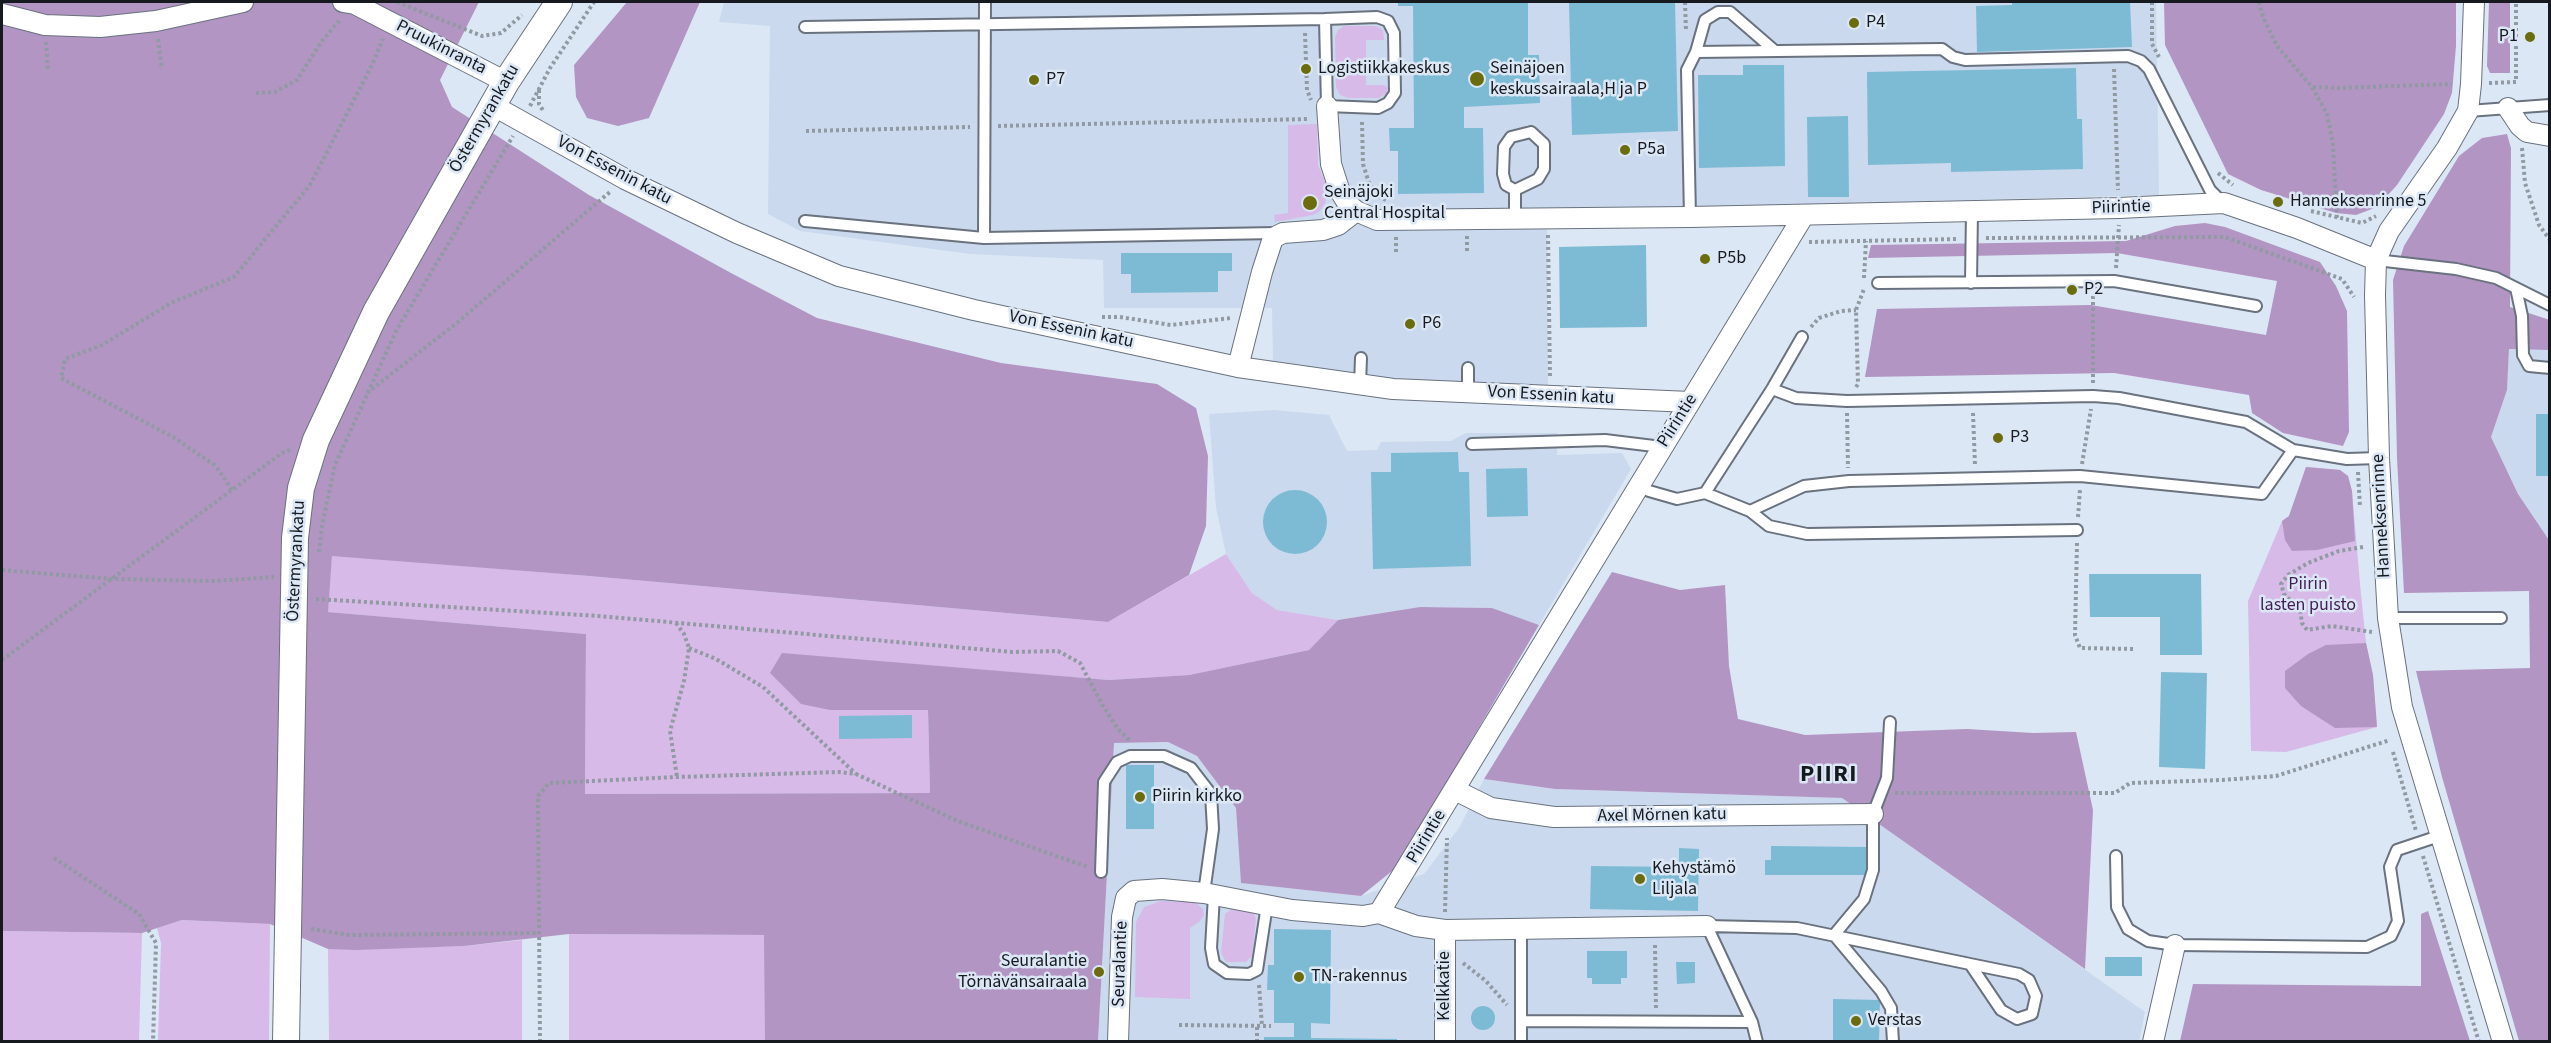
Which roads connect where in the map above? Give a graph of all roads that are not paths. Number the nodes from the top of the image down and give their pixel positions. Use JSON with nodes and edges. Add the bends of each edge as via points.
{"nodes":[{"id":1,"x":243,"y":2,"type":"edge"},
{"id":2,"x":559,"y":2,"type":"edge"},
{"id":3,"x":985,"y":2,"type":"edge"},
{"id":4,"x":2474,"y":2,"type":"edge"},
{"id":5,"x":349,"y":3,"type":"edge"},
{"id":6,"x":2,"y":14,"type":"edge"},
{"id":7,"x":1325,"y":18,"type":"junction"},
{"id":8,"x":983,"y":25,"type":"junction"},
{"id":9,"x":805,"y":27,"type":"dead end"},
{"id":10,"x":1775,"y":51,"type":"junction"},
{"id":11,"x":1696,"y":52,"type":"junction"},
{"id":12,"x":506,"y":82,"type":"junction"},
{"id":13,"x":492,"y":105,"type":"junction"},
{"id":14,"x":2550,"y":105,"type":"edge"},
{"id":15,"x":2468,"y":111,"type":"junction"},
{"id":16,"x":2515,"y":114,"type":"junction"},
{"id":17,"x":1323,"y":115,"type":"junction"},
{"id":18,"x":2550,"y":136,"type":"edge"},
{"id":19,"x":1515,"y":190,"type":"junction"},
{"id":20,"x":2224,"y":203,"type":"junction"},
{"id":21,"x":1356,"y":211,"type":"junction"},
{"id":22,"x":1972,"y":211,"type":"junction"},
{"id":23,"x":1804,"y":215,"type":"junction"},
{"id":24,"x":1690,"y":217,"type":"junction"},
{"id":25,"x":1515,"y":220,"type":"junction"},
{"id":26,"x":805,"y":221,"type":"dead end"},
{"id":27,"x":1283,"y":233,"type":"junction"},
{"id":28,"x":984,"y":238,"type":"junction"},
{"id":29,"x":2376,"y":260,"type":"junction"},
{"id":30,"x":1878,"y":283,"type":"dead end"},
{"id":31,"x":1971,"y":283,"type":"junction"},
{"id":32,"x":2516,"y":288,"type":"junction"},
{"id":33,"x":2550,"y":305,"type":"edge"},
{"id":34,"x":2256,"y":306,"type":"dead end"},
{"id":35,"x":1802,"y":337,"type":"road end"},
{"id":36,"x":1361,"y":358,"type":"dead end"},
{"id":37,"x":1238,"y":367,"type":"junction"},
{"id":38,"x":1468,"y":368,"type":"dead end"},
{"id":39,"x":2550,"y":368,"type":"edge"},
{"id":40,"x":1360,"y":384,"type":"junction"},
{"id":41,"x":1772,"y":389,"type":"junction"},
{"id":42,"x":1468,"y":393,"type":"junction"},
{"id":43,"x":1690,"y":402,"type":"junction"},
{"id":44,"x":1472,"y":444,"type":"dead end"},
{"id":45,"x":1662,"y":447,"type":"junction"},
{"id":46,"x":2293,"y":450,"type":"junction"},
{"id":47,"x":2379,"y":458,"type":"junction"},
{"id":48,"x":1639,"y":485,"type":"junction"},
{"id":49,"x":1705,"y":493,"type":"junction"},
{"id":50,"x":1750,"y":511,"type":"junction"},
{"id":51,"x":2077,"y":530,"type":"dead end"},
{"id":52,"x":2501,"y":618,"type":"dead end"},
{"id":53,"x":2380,"y":620,"type":"junction"},
{"id":54,"x":1890,"y":722,"type":"dead end"},
{"id":55,"x":1455,"y":790,"type":"junction"},
{"id":56,"x":1873,"y":813,"type":"junction"},
{"id":57,"x":2439,"y":836,"type":"junction"},
{"id":58,"x":2116,"y":856,"type":"dead end"},
{"id":59,"x":1101,"y":872,"type":"road end"},
{"id":60,"x":1209,"y":894,"type":"junction"},
{"id":61,"x":1267,"y":905,"type":"junction"},
{"id":62,"x":1379,"y":913,"type":"junction"},
{"id":63,"x":1707,"y":926,"type":"junction"},
{"id":64,"x":1521,"y":928,"type":"junction"},
{"id":65,"x":1445,"y":930,"type":"junction"},
{"id":66,"x":1834,"y":935,"type":"junction"},
{"id":67,"x":2175,"y":945,"type":"junction"},
{"id":68,"x":1970,"y":964,"type":"junction"},
{"id":69,"x":1521,"y":1021,"type":"junction"},
{"id":70,"x":1752,"y":1022,"type":"junction"},
{"id":71,"x":286,"y":1041,"type":"edge"},
{"id":72,"x":1118,"y":1041,"type":"edge"},
{"id":73,"x":1445,"y":1041,"type":"edge"},
{"id":74,"x":1521,"y":1041,"type":"edge"},
{"id":75,"x":1757,"y":1041,"type":"edge"},
{"id":76,"x":1893,"y":1041,"type":"edge"},
{"id":77,"x":2153,"y":1041,"type":"edge"},
{"id":78,"x":2503,"y":1041,"type":"edge"}],
"edges":[{"from":1,"to":6,"type":"street","via":[[156,21],[100,27],[45,25]]},
{"from":2,"to":12,"type":"street","name":"Östermyrankatu"},
{"from":3,"to":8,"type":"lane"},
{"from":4,"to":15,"type":"street","name":"Hanneksenrinne","via":[[2461,86]]},
{"from":5,"to":12,"type":"street","name":"Pruukinranta"},
{"from":7,"to":8,"type":"lane"},
{"from":7,"to":17,"type":"lane"},
{"from":7,"to":17,"type":"lane","via":[[1377,17],[1388,21],[1394,33],[1395,93],[1378,108]]},
{"from":8,"to":9,"type":"lane"},
{"from":8,"to":28,"type":"lane"},
{"from":10,"to":11,"type":"lane"},
{"from":10,"to":11,"type":"lane","via":[[1730,12],[1718,12],[1705,20]]},
{"from":10,"to":20,"type":"lane","via":[[1942,50],[1965,60],[2128,56],[2149,69],[2210,190]]},
{"from":11,"to":24,"type":"lane","via":[[1687,70]]},
{"from":12,"to":13,"type":"street","name":"Östermyrankatu"},
{"from":13,"to":37,"type":"street","name":"Von Essenin katu","via":[[625,178],[737,233],[839,276],[974,310]]},
{"from":13,"to":71,"type":"street","name":"Östermyrankatu","via":[[376,312],[316,440],[301,488],[295,538]]},
{"from":14,"to":16,"type":"lane"},
{"from":15,"to":16,"type":"lane"},
{"from":15,"to":29,"type":"street","name":"Hanneksenrinne","via":[[2390,231]]},
{"from":16,"to":18,"type":"street","via":[[2527,132]]},
{"from":17,"to":21,"type":"street","via":[[1339,189]]},
{"from":19,"to":19,"type":"lane","via":[[1538,179],[1544,170],[1544,144],[1531,132],[1511,137],[1504,147],[1503,174],[1506,185]]},
{"from":19,"to":25,"type":"lane"},
{"from":20,"to":22,"type":"street","name":"Piirintie"},
{"from":20,"to":29,"type":"street","name":"Piirintie"},
{"from":21,"to":25,"type":"street","via":[[1386,221]]},
{"from":21,"to":27,"type":"street","via":[[1338,225],[1323,230]]},
{"from":22,"to":23,"type":"street","name":"Piirintie"},
{"from":22,"to":31,"type":"lane"},
{"from":23,"to":24,"type":"street"},
{"from":23,"to":43,"type":"street","name":"Piirintie"},
{"from":24,"to":25,"type":"street"},
{"from":26,"to":28,"type":"lane"},
{"from":27,"to":28,"type":"lane"},
{"from":27,"to":37,"type":"street","via":[[1273,238],[1268,249]]},
{"from":29,"to":32,"type":"lane","via":[[2456,269],[2496,278]]},
{"from":29,"to":47,"type":"street","name":"Hanneksenrinne"},
{"from":30,"to":31,"type":"lane"},
{"from":31,"to":34,"type":"lane","via":[[2114,281]]},
{"from":32,"to":33,"type":"lane"},
{"from":32,"to":39,"type":"lane","via":[[2522,316],[2523,355],[2529,366]]},
{"from":35,"to":41,"type":"lane"},
{"from":36,"to":40,"type":"lane"},
{"from":37,"to":40,"type":"street","name":"Von Essenin katu"},
{"from":38,"to":42,"type":"lane"},
{"from":40,"to":42,"type":"street","name":"Von Essenin katu"},
{"from":41,"to":46,"type":"lane","via":[[1796,398],[1847,401],[2119,398],[2246,422]]},
{"from":41,"to":49,"type":"lane"},
{"from":42,"to":43,"type":"street","name":"Von Essenin katu"},
{"from":43,"to":45,"type":"street","name":"Piirintie"},
{"from":44,"to":45,"type":"lane","via":[[1605,440]]},
{"from":45,"to":48,"type":"street","name":"Piirintie"},
{"from":46,"to":47,"type":"lane","via":[[2357,459]]},
{"from":46,"to":50,"type":"lane","via":[[2262,494],[2080,476],[1849,481],[1804,486]]},
{"from":47,"to":53,"type":"street","name":"Hanneksenrinne"},
{"from":48,"to":49,"type":"lane","via":[[1677,499]]},
{"from":48,"to":55,"type":"street","name":"Piirintie"},
{"from":49,"to":50,"type":"lane"},
{"from":50,"to":51,"type":"lane","via":[[1769,526],[1807,534]]},
{"from":52,"to":53,"type":"lane"},
{"from":53,"to":57,"type":"street","name":"Hanneksenrinne"},
{"from":54,"to":56,"type":"lane","via":[[1887,777]]},
{"from":55,"to":56,"type":"street","name":"Axel Mörnen katu","via":[[1491,808],[1554,817]]},
{"from":55,"to":62,"type":"street","name":"Piirintie"},
{"from":56,"to":66,"type":"lane","via":[[1873,870],[1864,899]]},
{"from":57,"to":67,"type":"lane","via":[[2397,850],[2390,867],[2398,921],[2391,936],[2367,947]]},
{"from":57,"to":78,"type":"street","name":"Hanneksenrinne"},
{"from":58,"to":67,"type":"lane","via":[[2117,907],[2128,929],[2148,941]]},
{"from":59,"to":60,"type":"lane","via":[[1104,782],[1117,762],[1130,756],[1164,756],[1191,768],[1211,794]]},
{"from":60,"to":61,"type":"street"},
{"from":60,"to":61,"type":"lane","via":[[1210,948],[1214,964],[1227,972],[1248,974],[1257,970]]},
{"from":60,"to":72,"type":"street","name":"Seuralantie","via":[[1162,889],[1134,891],[1126,898]]},
{"from":61,"to":62,"type":"street","via":[[1363,916]]},
{"from":62,"to":65,"type":"street","via":[[1416,926]]},
{"from":63,"to":64,"type":"street"},
{"from":63,"to":66,"type":"lane","via":[[1797,928]]},
{"from":63,"to":70,"type":"lane"},
{"from":64,"to":65,"type":"street"},
{"from":64,"to":69,"type":"lane"},
{"from":65,"to":73,"type":"street","name":"Kelkkatie"},
{"from":66,"to":68,"type":"lane"},
{"from":66,"to":76,"type":"lane","via":[[1891,1008]]},
{"from":67,"to":77,"type":"street"},
{"from":68,"to":68,"type":"lane","via":[[2001,1010],[2018,1019],[2032,1014],[2036,996],[2029,980],[2019,974]]},
{"from":69,"to":70,"type":"lane"},
{"from":69,"to":74,"type":"lane"},
{"from":70,"to":75,"type":"lane"}]}
